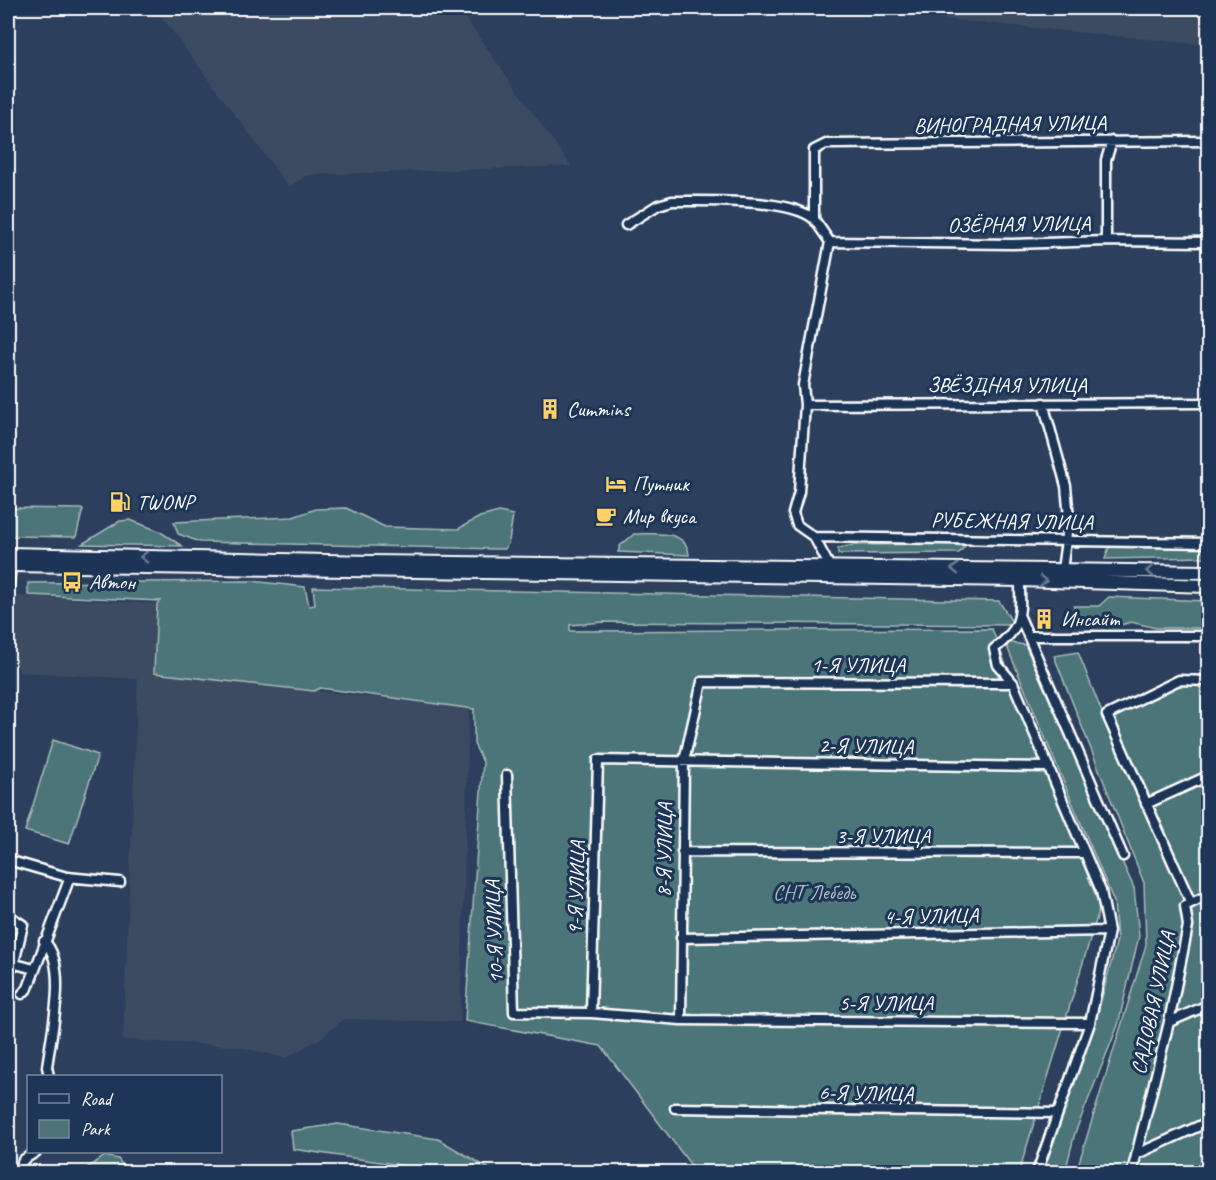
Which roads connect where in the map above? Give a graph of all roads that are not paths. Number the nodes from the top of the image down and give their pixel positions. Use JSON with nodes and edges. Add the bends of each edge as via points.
{"nodes":[{"id":1,"x":1112,"y":141,"type":"junction"},
{"id":2,"x":1209,"y":141,"type":"edge"},
{"id":3,"x":814,"y":219,"type":"junction"},
{"id":4,"x":626,"y":225,"type":"dead end"},
{"id":5,"x":1106,"y":241,"type":"junction"},
{"id":6,"x":830,"y":242,"type":"junction"},
{"id":7,"x":1209,"y":242,"type":"edge"},
{"id":8,"x":1043,"y":403,"type":"junction"},
{"id":9,"x":1209,"y":403,"type":"edge"},
{"id":10,"x":805,"y":405,"type":"junction"},
{"id":11,"x":814,"y":537,"type":"junction"},
{"id":12,"x":1066,"y":540,"type":"junction"},
{"id":13,"x":1209,"y":543,"type":"edge"},
{"id":14,"x":9,"y":562,"type":"edge"},
{"id":15,"x":561,"y":564,"type":"junction"},
{"id":16,"x":702,"y":566,"type":"junction"},
{"id":17,"x":830,"y":567,"type":"junction"},
{"id":18,"x":1062,"y":570,"type":"junction"},
{"id":19,"x":1209,"y":572,"type":"edge"},
{"id":20,"x":481,"y":573,"type":"junction"},
{"id":21,"x":620,"y":574,"type":"junction"},
{"id":22,"x":1020,"y":580,"type":"junction"},
{"id":23,"x":1209,"y":586,"type":"edge"},
{"id":24,"x":8,"y":591,"type":"edge"},
{"id":25,"x":1020,"y":617,"type":"junction"},
{"id":26,"x":1028,"y":636,"type":"junction"},
{"id":27,"x":1209,"y":636,"type":"edge"},
{"id":28,"x":1209,"y":681,"type":"edge"},
{"id":29,"x":702,"y":682,"type":"joint"},
{"id":30,"x":1013,"y":683,"type":"junction"},
{"id":31,"x":684,"y":761,"type":"junction"},
{"id":32,"x":1049,"y":767,"type":"junction"},
{"id":33,"x":507,"y":775,"type":"dead end"},
{"id":34,"x":1209,"y":776,"type":"edge"},
{"id":35,"x":1146,"y":804,"type":"junction"},
{"id":36,"x":682,"y":852,"type":"junction"},
{"id":37,"x":1085,"y":853,"type":"junction"},
{"id":38,"x":1123,"y":856,"type":"dead end"},
{"id":39,"x":8,"y":860,"type":"edge"},
{"id":40,"x":70,"y":877,"type":"junction"},
{"id":41,"x":120,"y":882,"type":"dead end"},
{"id":42,"x":1209,"y":895,"type":"edge"},
{"id":43,"x":1185,"y":906,"type":"junction"},
{"id":44,"x":8,"y":915,"type":"edge"},
{"id":45,"x":1109,"y":932,"type":"junction"},
{"id":46,"x":681,"y":938,"type":"junction"},
{"id":47,"x":44,"y":942,"type":"junction"},
{"id":48,"x":11,"y":962,"type":"edge"},
{"id":49,"x":34,"y":969,"type":"junction"},
{"id":50,"x":22,"y":994,"type":"dead end"},
{"id":51,"x":1209,"y":1005,"type":"edge"},
{"id":52,"x":591,"y":1013,"type":"junction"},
{"id":53,"x":681,"y":1020,"type":"junction"},
{"id":54,"x":1169,"y":1022,"type":"junction"},
{"id":55,"x":1090,"y":1023,"type":"junction"},
{"id":56,"x":49,"y":1075,"type":"edge"},
{"id":57,"x":675,"y":1108,"type":"dead end"},
{"id":58,"x":1058,"y":1113,"type":"junction"},
{"id":59,"x":1209,"y":1122,"type":"edge"},
{"id":60,"x":34,"y":1153,"type":"edge"},
{"id":61,"x":1137,"y":1154,"type":"junction"},
{"id":62,"x":19,"y":1173,"type":"edge"},
{"id":63,"x":1037,"y":1173,"type":"edge"},
{"id":64,"x":1132,"y":1173,"type":"edge"}],
"edges":[{"from":1,"to":2,"type":"street","name":"ВИНОГРАДНАЯ УЛИЦА"},
{"from":1,"to":3,"type":"street","name":"ВИНОГРАДНАЯ УЛИЦА","via":[[826,144],[814,150]]},
{"from":1,"to":5,"type":"street","via":[[1106,160]]},
{"from":3,"to":4,"type":"street","via":[[803,212],[754,204],[672,201],[658,204]]},
{"from":3,"to":6,"type":"street"},
{"from":5,"to":6,"type":"street","name":"ОЗЁРНАЯ УЛИЦА"},
{"from":5,"to":7,"type":"street","name":"ОЗЁРНАЯ УЛИЦА"},
{"from":6,"to":10,"type":"street","via":[[803,385]]},
{"from":8,"to":9,"type":"street","name":"ЗВЁЗДНАЯ УЛИЦА"},
{"from":8,"to":10,"type":"street","name":"ЗВЁЗДНАЯ УЛИЦА"},
{"from":8,"to":12,"type":"street","via":[[1066,486]]},
{"from":10,"to":11,"type":"street","via":[[799,492],[793,513],[797,525]]},
{"from":11,"to":12,"type":"street","name":"РУБЕЖНАЯ УЛИЦА"},
{"from":11,"to":17,"type":"street"},
{"from":12,"to":13,"type":"street","name":"РУБЕЖНАЯ УЛИЦА"},
{"from":12,"to":18,"type":"street"},
{"from":15,"to":14,"type":"highway","one_way":true},
{"from":14,"to":20,"type":"highway"},
{"from":14,"to":24,"type":"street"},
{"from":15,"to":16,"type":"highway"},
{"from":15,"to":20,"type":"highway","via":[[547,568],[480,569]]},
{"from":16,"to":17,"type":"highway"},
{"from":16,"to":21,"type":"highway","via":[[704,571],[699,573]]},
{"from":18,"to":17,"type":"highway","one_way":true},
{"from":19,"to":18,"type":"highway","one_way":true},
{"from":20,"to":21,"type":"highway"},
{"from":21,"to":22,"type":"highway"},
{"from":22,"to":23,"type":"highway","one_way":true},
{"from":22,"to":25,"type":"street"},
{"from":25,"to":26,"type":"street"},
{"from":25,"to":30,"type":"street","via":[[1012,635],[994,649],[998,665]]},
{"from":26,"to":27,"type":"street"},
{"from":26,"to":38,"type":"street"},
{"from":28,"to":35,"type":"street","name":"САДОВАЯ УЛИЦА","via":[[1179,680],[1107,715]]},
{"from":29,"to":30,"type":"street","name":"1-Я УЛИЦА"},
{"from":29,"to":31,"type":"street","name":"8-Я УЛИЦА"},
{"from":30,"to":32,"type":"street"},
{"from":31,"to":32,"type":"street","name":"2-Я УЛИЦА"},
{"from":31,"to":36,"type":"street","name":"8-Я УЛИЦА"},
{"from":31,"to":52,"type":"street","name":"9-Я УЛИЦА","via":[[598,760]]},
{"from":32,"to":37,"type":"street"},
{"from":33,"to":52,"type":"street","name":"10-Я УЛИЦА","via":[[514,1012]]},
{"from":34,"to":35,"type":"street"},
{"from":35,"to":43,"type":"street","name":"САДОВАЯ УЛИЦА","via":[[1190,901]]},
{"from":36,"to":37,"type":"street","name":"3-Я УЛИЦА"},
{"from":36,"to":46,"type":"street","name":"8-Я УЛИЦА"},
{"from":37,"to":45,"type":"street","via":[[1101,891]]},
{"from":39,"to":40,"type":"street"},
{"from":40,"to":41,"type":"street"},
{"from":40,"to":47,"type":"street"},
{"from":42,"to":43,"type":"street"},
{"from":43,"to":54,"type":"street","name":"САДОВАЯ УЛИЦА","via":[[1188,926]]},
{"from":44,"to":48,"type":"street","via":[[23,924]]},
{"from":45,"to":46,"type":"street","name":"4-Я УЛИЦА"},
{"from":45,"to":55,"type":"street"},
{"from":46,"to":53,"type":"street","name":"8-Я УЛИЦА"},
{"from":47,"to":49,"type":"street"},
{"from":47,"to":56,"type":"street","via":[[57,964],[47,1066]]},
{"from":48,"to":49,"type":"street"},
{"from":49,"to":50,"type":"street"},
{"from":51,"to":54,"type":"street"},
{"from":52,"to":53,"type":"street"},
{"from":53,"to":55,"type":"street","name":"5-Я УЛИЦА"},
{"from":54,"to":61,"type":"street","name":"САДОВАЯ УЛИЦА"},
{"from":55,"to":58,"type":"street"},
{"from":57,"to":58,"type":"street","name":"6-Я УЛИЦА"},
{"from":58,"to":63,"type":"street"},
{"from":59,"to":61,"type":"street"},
{"from":60,"to":62,"type":"street","via":[[23,1160]]},
{"from":61,"to":64,"type":"street","name":"САДОВАЯ УЛИЦА"}]}
